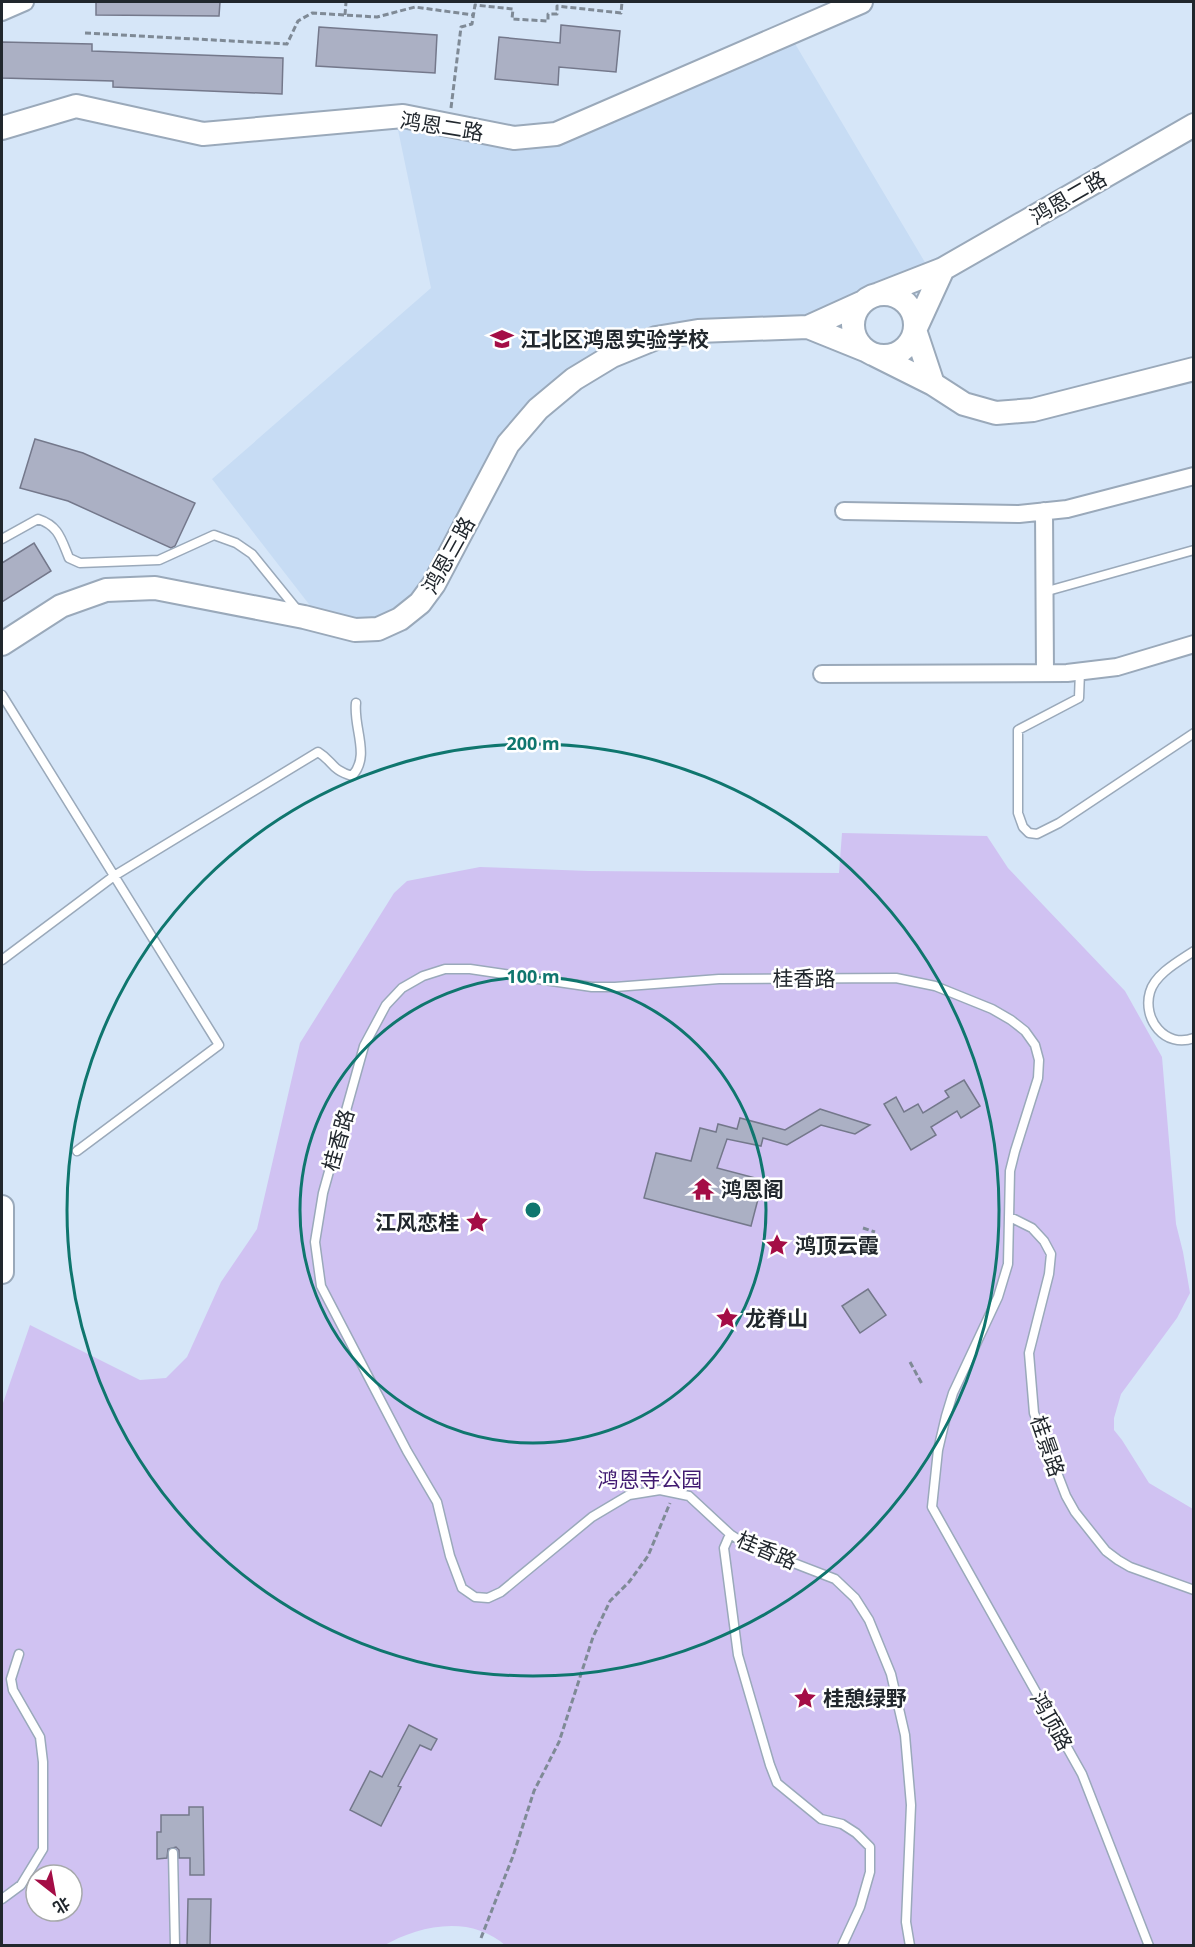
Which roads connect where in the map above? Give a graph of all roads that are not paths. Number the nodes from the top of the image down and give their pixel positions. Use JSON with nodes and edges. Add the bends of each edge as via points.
{"nodes":[{"id":1,"x":25,"y":2,"type":"edge"},
{"id":2,"x":861,"y":2,"type":"edge"},
{"id":3,"x":2,"y":12,"type":"edge"},
{"id":4,"x":1194,"y":124,"type":"edge"},
{"id":5,"x":2,"y":128,"type":"edge"},
{"id":6,"x":943,"y":269,"type":"junction"},
{"id":7,"x":870,"y":299,"type":"junction"},
{"id":8,"x":808,"y":327,"type":"junction"},
{"id":9,"x":915,"y":330,"type":"junction"},
{"id":10,"x":870,"y":352,"type":"junction"},
{"id":11,"x":1194,"y":369,"type":"edge"},
{"id":12,"x":933,"y":384,"type":"junction"},
{"id":13,"x":1194,"y":476,"type":"edge"},
{"id":14,"x":844,"y":511,"type":"dead end"},
{"id":15,"x":1044,"y":511,"type":"junction"},
{"id":16,"x":2,"y":539,"type":"edge"},
{"id":17,"x":1194,"y":550,"type":"edge"},
{"id":18,"x":1044,"y":592,"type":"junction"},
{"id":19,"x":304,"y":617,"type":"junction"},
{"id":20,"x":2,"y":644,"type":"edge"},
{"id":21,"x":1194,"y":644,"type":"edge"},
{"id":22,"x":1080,"y":671,"type":"junction"},
{"id":23,"x":1045,"y":673,"type":"junction"},
{"id":24,"x":822,"y":674,"type":"dead end"},
{"id":25,"x":2,"y":695,"type":"edge"},
{"id":26,"x":356,"y":703,"type":"dead end"},
{"id":27,"x":1194,"y":733,"type":"edge"},
{"id":28,"x":114,"y":876,"type":"junction"},
{"id":29,"x":1194,"y":951,"type":"edge"},
{"id":30,"x":2,"y":960,"type":"edge"},
{"id":31,"x":1194,"y":1038,"type":"edge"},
{"id":32,"x":77,"y":1151,"type":"dead end"},
{"id":33,"x":2,"y":1207,"type":"edge"},
{"id":34,"x":1010,"y":1217,"type":"junction"},
{"id":35,"x":2,"y":1272,"type":"edge"},
{"id":36,"x":932,"y":1507,"type":"joint"},
{"id":37,"x":730,"y":1534,"type":"junction"},
{"id":38,"x":1194,"y":1590,"type":"edge"},
{"id":39,"x":19,"y":1654,"type":"dead end"},
{"id":40,"x":173,"y":1853,"type":"dead end"},
{"id":41,"x":2,"y":1899,"type":"edge"},
{"id":42,"x":175,"y":1946,"type":"edge"},
{"id":43,"x":842,"y":1946,"type":"edge"},
{"id":44,"x":910,"y":1946,"type":"edge"},
{"id":45,"x":1149,"y":1946,"type":"edge"}],
"edges":[{"from":1,"to":3,"type":"street"},
{"from":2,"to":5,"type":"street","name":"鸿恩二路","via":[[556,134],[514,138],[402,116],[204,134],[76,106]]},
{"from":4,"to":6,"type":"street","name":"鸿恩二路"},
{"from":6,"to":7,"type":"street","name":"鸿恩二路"},
{"from":6,"to":9,"type":"street"},
{"from":7,"to":8,"type":"street","name":"鸿恩二路"},
{"from":7,"to":9,"type":"street","via":[[888,294],[898,297],[912,311]]},
{"from":7,"to":10,"type":"street","via":[[856,311],[853,322],[858,342]]},
{"from":8,"to":10,"type":"street"},
{"from":8,"to":19,"type":"street","name":"鸿恩三路","via":[[698,331],[656,338],[612,356],[574,379],[538,409],[508,444],[434,584],[420,603],[400,619],[378,629],[355,630]]},
{"from":9,"to":10,"type":"street","via":[[905,348],[893,355]]},
{"from":9,"to":12,"type":"street"},
{"from":10,"to":12,"type":"street"},
{"from":11,"to":12,"type":"street","via":[[1033,410],[996,414],[964,404]]},
{"from":13,"to":15,"type":"street","via":[[1067,509]]},
{"from":14,"to":15,"type":"street"},
{"from":15,"to":18,"type":"street"},
{"from":16,"to":19,"type":"lane","via":[[39,519],[51,523],[69,558],[80,563],[159,560],[214,535],[252,554]]},
{"from":17,"to":18,"type":"lane"},
{"from":18,"to":23,"type":"street"},
{"from":19,"to":20,"type":"street","name":"鸿恩三路","via":[[154,588],[106,590],[61,606]]},
{"from":21,"to":22,"type":"street","via":[[1117,667]]},
{"from":22,"to":23,"type":"street"},
{"from":22,"to":27,"type":"lane","via":[[1078,698],[1018,730],[1018,813],[1029,833],[1037,834],[1059,823]]},
{"from":23,"to":24,"type":"street"},
{"from":25,"to":28,"type":"lane"},
{"from":26,"to":28,"type":"lane","via":[[354,715],[362,754],[352,776],[340,773],[318,752]]},
{"from":28,"to":30,"type":"lane"},
{"from":28,"to":32,"type":"lane","via":[[219,1045]]},
{"from":29,"to":31,"type":"lane","via":[[1159,977],[1150,991],[1149,1009],[1159,1032],[1171,1040],[1183,1042]]},
{"from":33,"to":35,"type":"street"},
{"from":34,"to":36,"type":"lane","name":"桂香路","via":[[1008,1264],[998,1297],[946,1416],[936,1460]]},
{"from":34,"to":37,"type":"lane","name":"桂香路","via":[[1012,1161],[1038,1078],[1035,1045],[1011,1020],[935,986],[896,978],[719,978],[591,987],[470,969],[445,969],[402,988],[386,1005],[364,1046],[323,1193],[315,1242],[321,1286],[437,1503],[462,1588],[474,1597],[488,1598],[501,1592],[592,1517],[629,1495],[660,1490],[689,1496]]},
{"from":34,"to":38,"type":"lane","name":"桂景路","via":[[1032,1228],[1051,1254],[1029,1353],[1034,1413],[1065,1496],[1106,1551],[1118,1560]]},
{"from":36,"to":45,"type":"lane","name":"鸿顶路","via":[[1082,1774]]},
{"from":37,"to":43,"type":"lane","via":[[724,1548],[738,1654],[777,1783],[821,1819],[842,1824],[870,1847],[870,1872],[860,1907]]},
{"from":37,"to":44,"type":"lane","name":"桂香路","via":[[747,1545],[835,1579],[855,1598],[869,1620],[891,1674],[905,1735],[911,1805],[906,1923]]},
{"from":39,"to":41,"type":"lane","via":[[11,1679],[13,1690],[40,1737],[43,1849],[21,1885]]},
{"from":40,"to":42,"type":"lane"}]}
